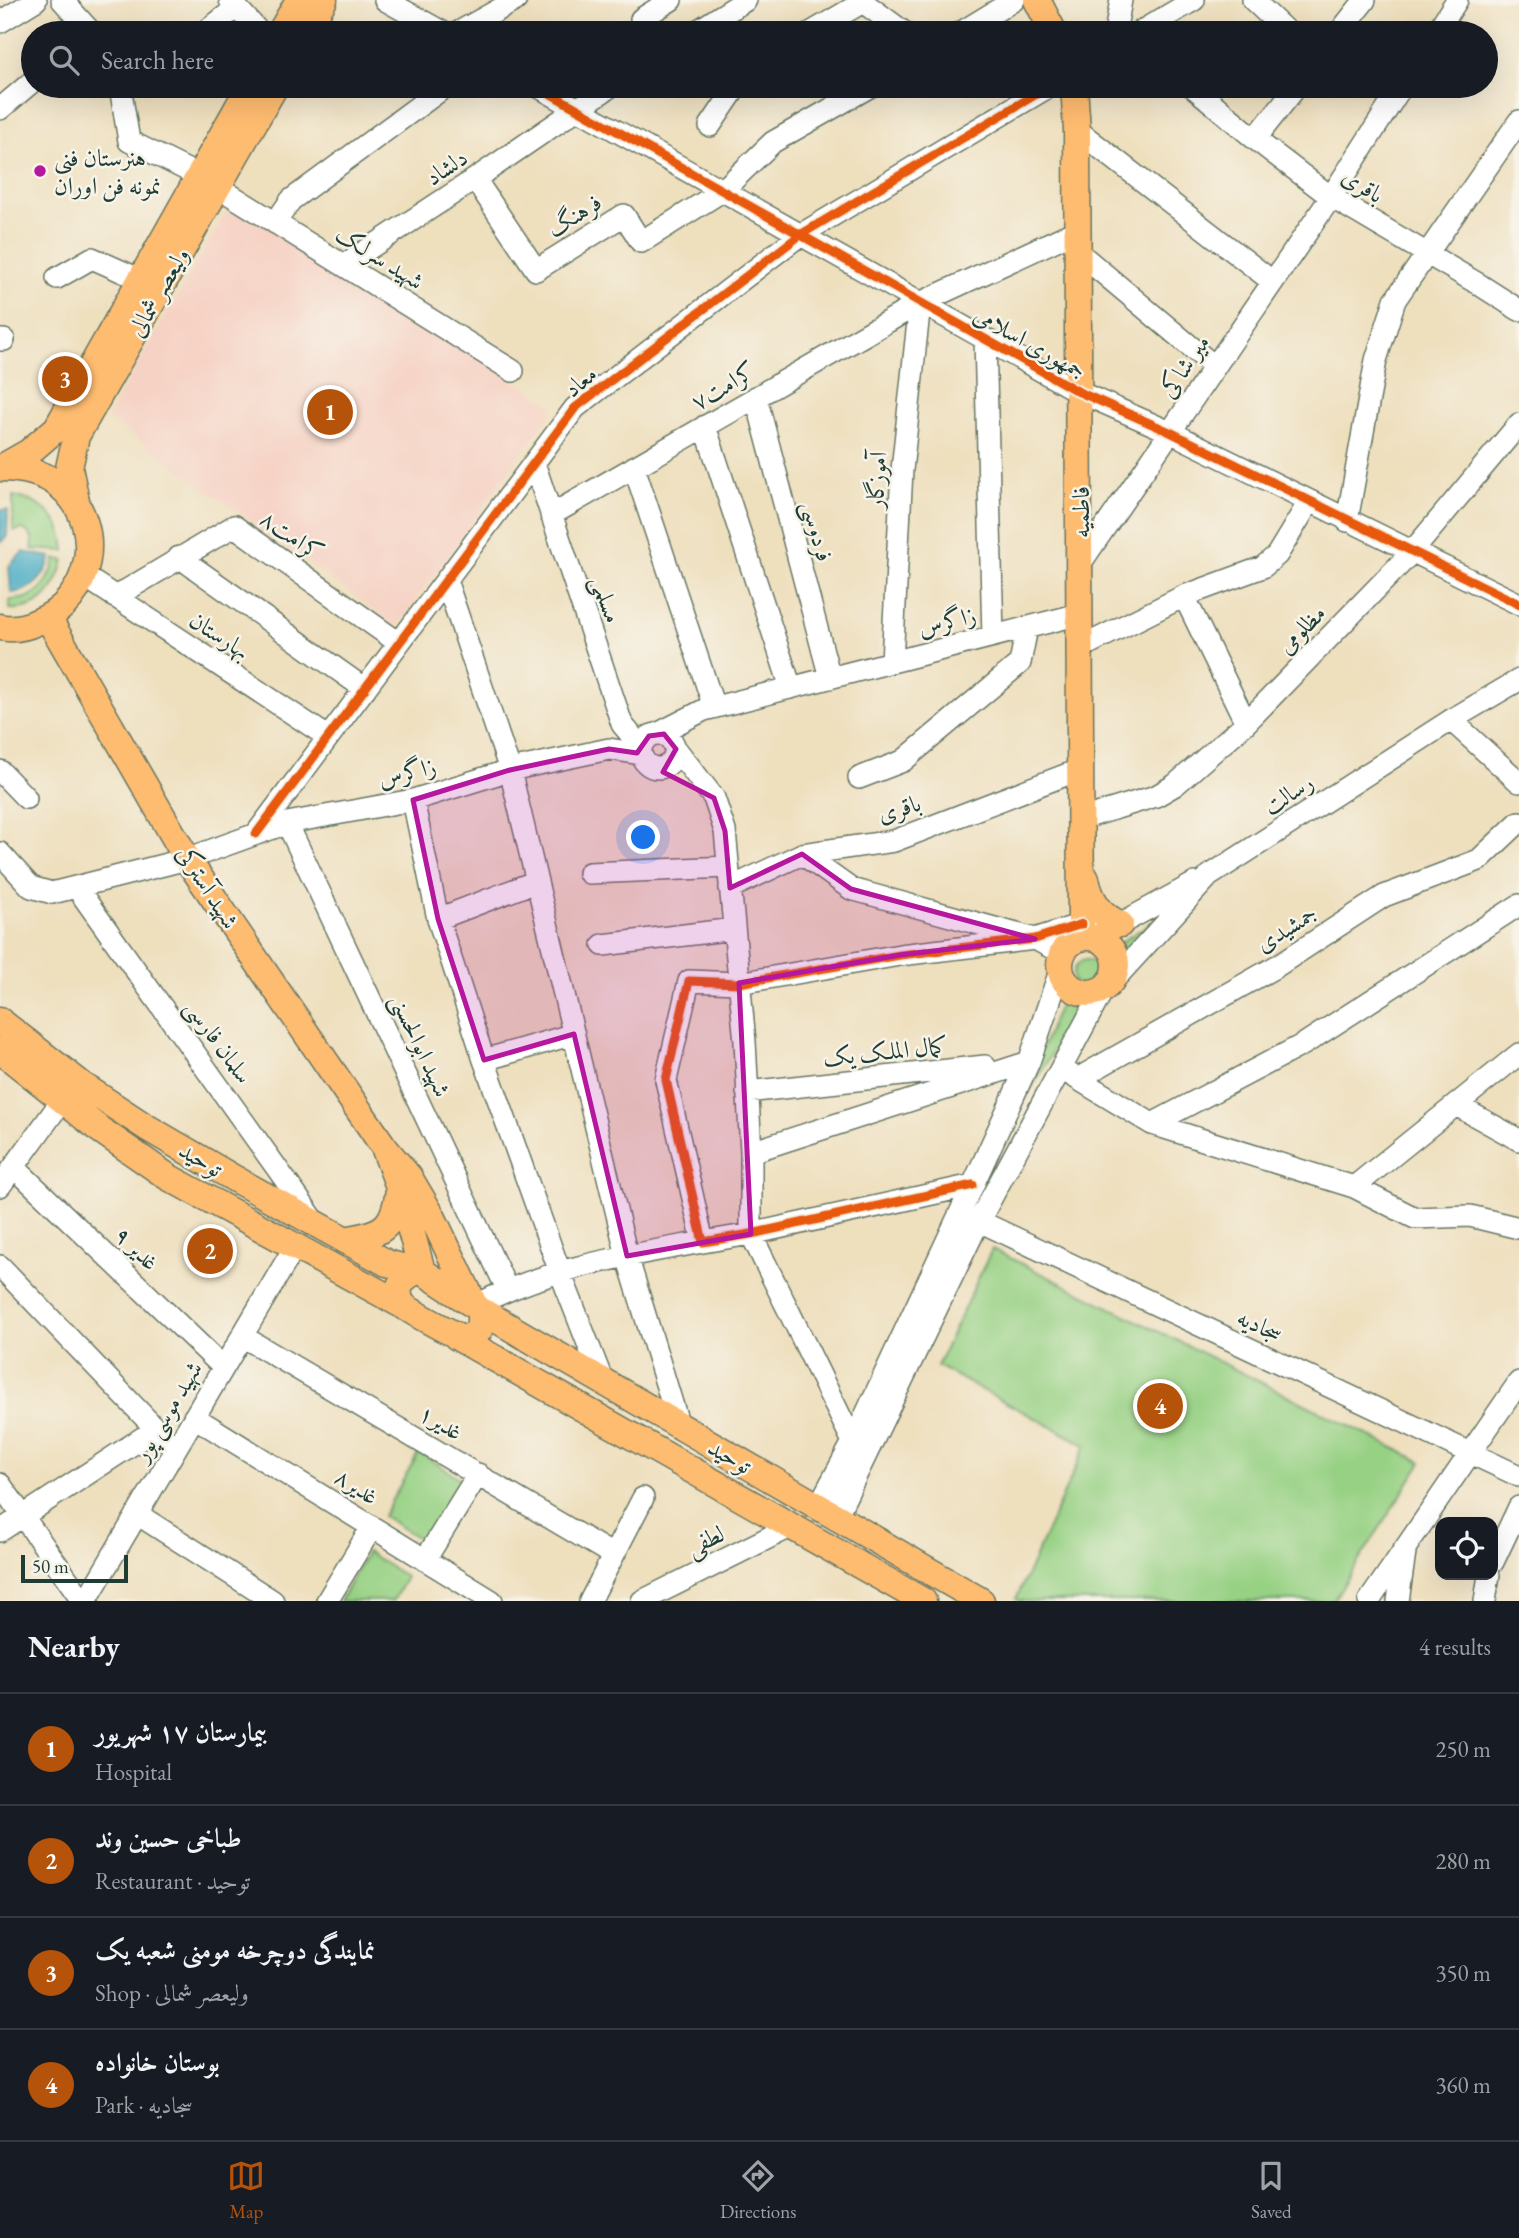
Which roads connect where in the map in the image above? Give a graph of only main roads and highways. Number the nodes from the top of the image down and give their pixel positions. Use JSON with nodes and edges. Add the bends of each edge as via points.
{"nodes":[{"id":1,"x":299,"y":0,"type":"edge"},
{"id":2,"x":324,"y":0,"type":"edge"},
{"id":3,"x":1037,"y":0,"type":"edge"},
{"id":4,"x":287,"y":21,"type":"edge"},
{"id":5,"x":312,"y":21,"type":"edge"},
{"id":6,"x":1048,"y":21,"type":"edge"},
{"id":7,"x":245,"y":98,"type":"edge"},
{"id":8,"x":267,"y":98,"type":"edge"},
{"id":9,"x":1075,"y":98,"type":"edge"},
{"id":10,"x":209,"y":181,"type":"junction"},
{"id":11,"x":0,"y":468,"type":"edge"},
{"id":12,"x":77,"y":505,"type":"junction"},
{"id":13,"x":48,"y":618,"type":"junction"},
{"id":14,"x":0,"y":627,"type":"edge"},
{"id":15,"x":1081,"y":853,"type":"junction"},
{"id":16,"x":1120,"y":924,"type":"road end"},
{"id":17,"x":1075,"y":945,"type":"junction"},
{"id":18,"x":0,"y":1021,"type":"edge"},
{"id":19,"x":0,"y":1050,"type":"edge"},
{"id":20,"x":132,"y":1118,"type":"junction"},
{"id":21,"x":121,"y":1144,"type":"junction"},
{"id":22,"x":384,"y":1147,"type":"junction"},
{"id":23,"x":399,"y":1187,"type":"junction"},
{"id":24,"x":344,"y":1240,"type":"junction"},
{"id":25,"x":419,"y":1271,"type":"junction"},
{"id":26,"x":404,"y":1306,"type":"junction"},
{"id":27,"x":477,"y":1308,"type":"junction"},
{"id":28,"x":457,"y":1337,"type":"junction"},
{"id":29,"x":827,"y":1512,"type":"junction"},
{"id":30,"x":792,"y":1526,"type":"junction"},
{"id":31,"x":923,"y":1601,"type":"edge"},
{"id":32,"x":981,"y":1601,"type":"edge"}],
"edges":[{"from":1,"to":4,"type":"main road"},
{"from":2,"to":5,"type":"main road"},
{"from":3,"to":6,"type":"main road"},
{"from":7,"to":10,"type":"main road","name":"ولیعصر شمالی"},
{"from":8,"to":10,"type":"main road","name":"ولیعصر شمالی"},
{"from":9,"to":15,"type":"main road","name":"فاطمیه"},
{"from":10,"to":11,"type":"main road","name":"ولیعصر شمالی","via":[[141,279],[57,428],[29,453]]},
{"from":10,"to":12,"type":"main road","name":"ولیعصر شمالی","via":[[76,436],[69,468]]},
{"from":11,"to":12,"type":"main road","via":[[39,474],[61,486]]},
{"from":12,"to":13,"type":"main road","name":"ولیعصر شمالی","via":[[87,528],[84,576],[70,600]]},
{"from":13,"to":14,"type":"main road","via":[[27,626]]},
{"from":13,"to":22,"type":"main road","name":"شهید آسترکی","via":[[187,859]]},
{"from":15,"to":16,"type":"main road","via":[[1089,893],[1098,909]]},
{"from":15,"to":17,"type":"main road","name":"فاطمیه"},
{"from":17,"to":17,"type":"main road","via":[[1064,979],[1077,991],[1094,993],[1107,986],[1117,967],[1114,952],[1102,941]]},
{"from":18,"to":20,"type":"main road","name":"توحید"},
{"from":19,"to":21,"type":"main road","name":"توحید"},
{"from":20,"to":21,"type":"main road"},
{"from":20,"to":24,"type":"main road","name":"توحید"},
{"from":21,"to":26,"type":"main road","name":"توحید","via":[[168,1177]]},
{"from":22,"to":23,"type":"main road"},
{"from":22,"to":27,"type":"main road","via":[[432,1216]]},
{"from":23,"to":24,"type":"main road","via":[[396,1210],[385,1226],[377,1233]]},
{"from":23,"to":25,"type":"main road"},
{"from":24,"to":25,"type":"main road","name":"توحید","via":[[387,1263]]},
{"from":25,"to":26,"type":"main road","via":[[400,1285]]},
{"from":25,"to":27,"type":"main road","name":"توحید"},
{"from":26,"to":28,"type":"main road","name":"توحید"},
{"from":27,"to":28,"type":"main road","via":[[480,1329],[469,1337]]},
{"from":27,"to":29,"type":"main road","name":"توحید"},
{"from":28,"to":30,"type":"main road","name":"توحید"},
{"from":29,"to":30,"type":"main road"},
{"from":29,"to":32,"type":"main road","name":"توحید"},
{"from":30,"to":31,"type":"main road","name":"توحید"}]}
